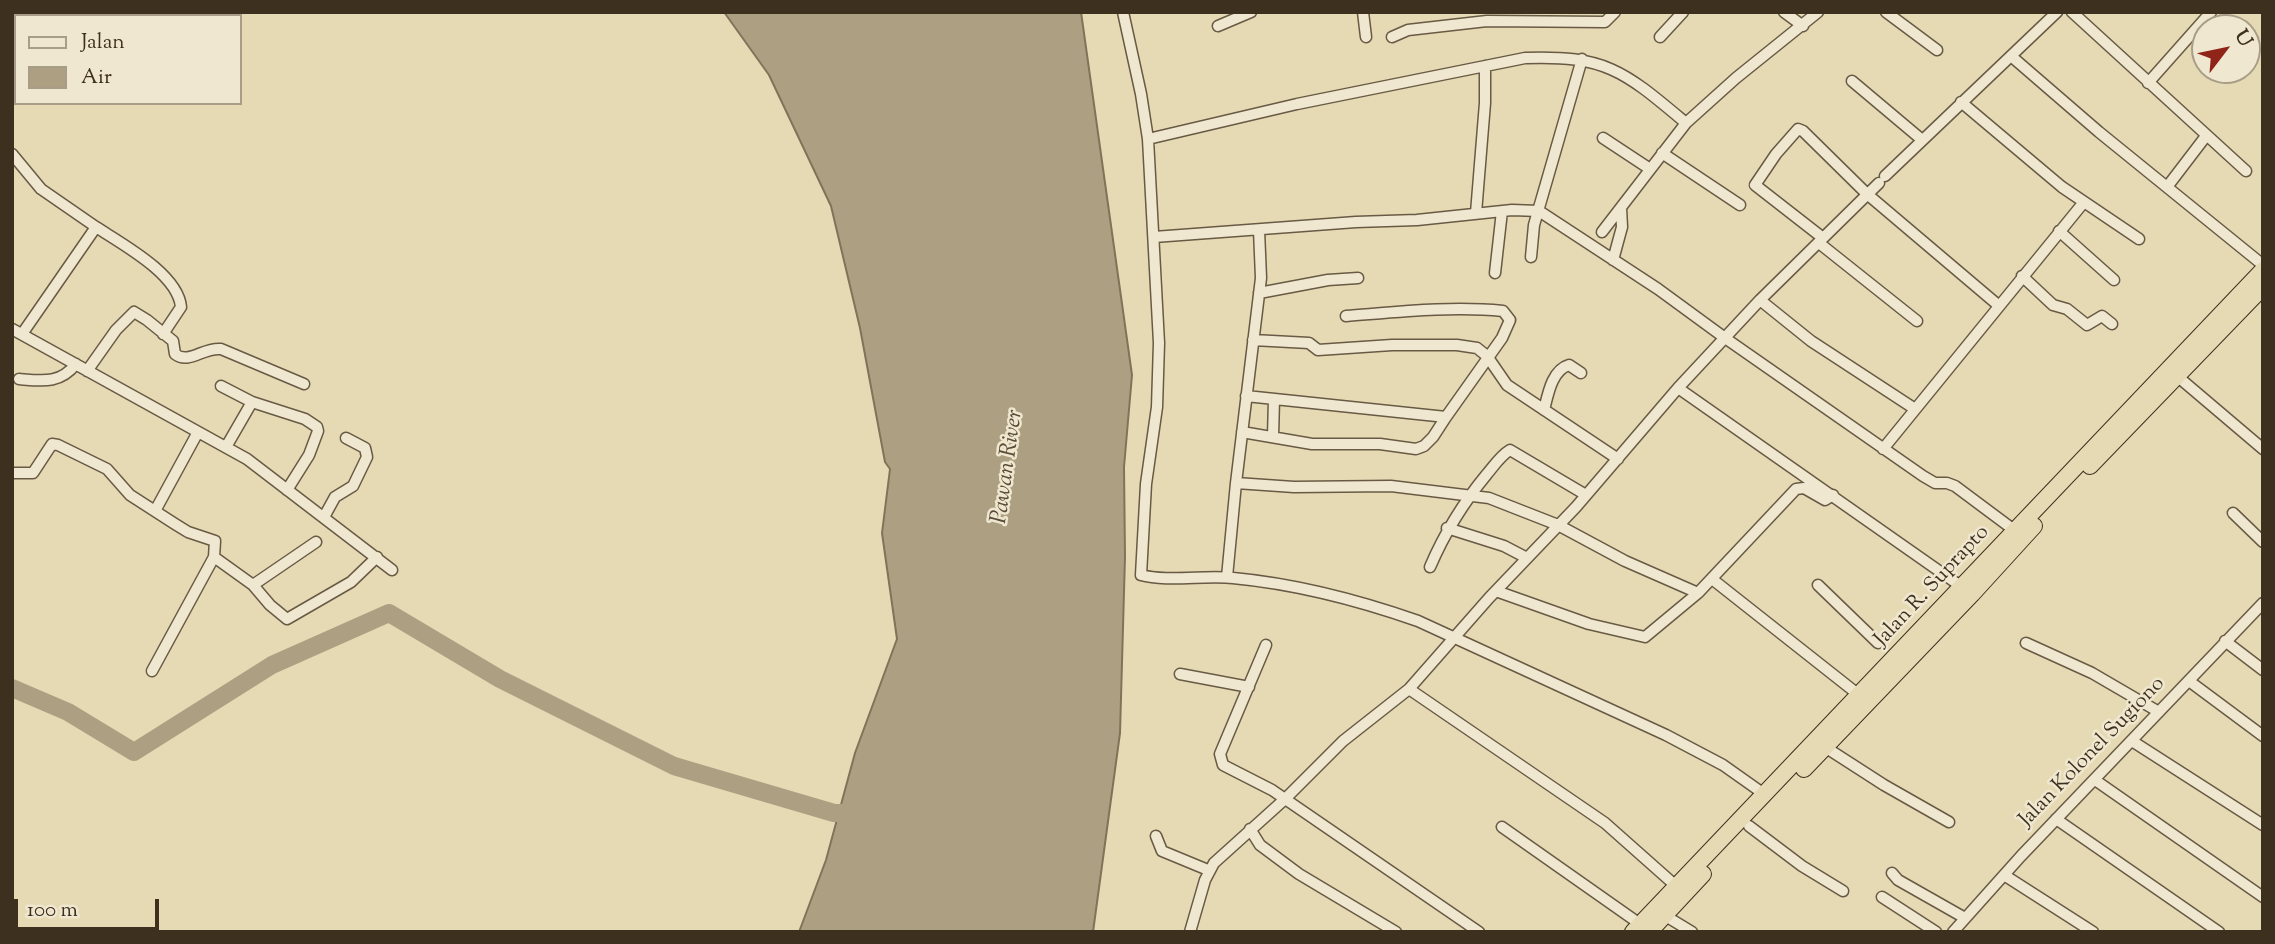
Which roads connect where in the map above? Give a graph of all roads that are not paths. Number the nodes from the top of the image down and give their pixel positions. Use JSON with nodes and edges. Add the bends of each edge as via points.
{"nodes":[{"id":1,"x":1123,"y":12,"type":"edge"},
{"id":2,"x":1251,"y":12,"type":"edge"},
{"id":3,"x":1363,"y":12,"type":"edge"},
{"id":4,"x":1615,"y":12,"type":"edge"},
{"id":5,"x":1682,"y":12,"type":"edge"},
{"id":6,"x":1784,"y":12,"type":"edge"},
{"id":7,"x":1818,"y":12,"type":"edge"},
{"id":8,"x":1886,"y":12,"type":"edge"},
{"id":9,"x":2057,"y":12,"type":"edge"},
{"id":10,"x":2072,"y":12,"type":"edge"},
{"id":11,"x":2211,"y":12,"type":"edge"},
{"id":12,"x":1218,"y":26,"type":"dead end"},
{"id":13,"x":1803,"y":26,"type":"junction"},
{"id":14,"x":1366,"y":37,"type":"dead end"},
{"id":15,"x":1392,"y":37,"type":"dead end"},
{"id":16,"x":1660,"y":37,"type":"dead end"},
{"id":17,"x":1937,"y":50,"type":"dead end"},
{"id":18,"x":2011,"y":56,"type":"junction"},
{"id":19,"x":1582,"y":59,"type":"junction"},
{"id":20,"x":1485,"y":66,"type":"junction"},
{"id":21,"x":1852,"y":82,"type":"dead end"},
{"id":22,"x":2148,"y":83,"type":"junction"},
{"id":23,"x":1961,"y":102,"type":"junction"},
{"id":24,"x":1686,"y":123,"type":"junction"},
{"id":25,"x":2206,"y":136,"type":"junction"},
{"id":26,"x":1602,"y":138,"type":"dead end"},
{"id":27,"x":1148,"y":139,"type":"junction"},
{"id":28,"x":1921,"y":139,"type":"junction"},
{"id":29,"x":1662,"y":153,"type":"junction"},
{"id":30,"x":12,"y":154,"type":"edge"},
{"id":31,"x":1650,"y":169,"type":"junction"},
{"id":32,"x":2246,"y":171,"type":"dead end"},
{"id":33,"x":2167,"y":187,"type":"junction"},
{"id":34,"x":1867,"y":194,"type":"junction"},
{"id":35,"x":2084,"y":202,"type":"junction"},
{"id":36,"x":1740,"y":205,"type":"dead end"},
{"id":37,"x":1620,"y":208,"type":"junction"},
{"id":38,"x":1502,"y":211,"type":"junction"},
{"id":39,"x":1539,"y":211,"type":"junction"},
{"id":40,"x":1476,"y":213,"type":"junction"},
{"id":41,"x":96,"y":228,"type":"junction"},
{"id":42,"x":1259,"y":230,"type":"junction"},
{"id":43,"x":2059,"y":231,"type":"junction"},
{"id":44,"x":1154,"y":237,"type":"junction"},
{"id":45,"x":1597,"y":238,"type":"junction"},
{"id":46,"x":2139,"y":239,"type":"dead end"},
{"id":47,"x":1821,"y":241,"type":"junction"},
{"id":48,"x":1531,"y":257,"type":"dead end"},
{"id":49,"x":1614,"y":260,"type":"junction"},
{"id":50,"x":2263,"y":265,"type":"edge"},
{"id":51,"x":2263,"y":271,"type":"edge"},
{"id":52,"x":1495,"y":273,"type":"dead end"},
{"id":53,"x":2022,"y":276,"type":"junction"},
{"id":54,"x":1358,"y":278,"type":"dead end"},
{"id":55,"x":2113,"y":280,"type":"dead end"},
{"id":56,"x":2263,"y":287,"type":"edge"},
{"id":57,"x":1259,"y":293,"type":"junction"},
{"id":58,"x":1759,"y":300,"type":"junction"},
{"id":59,"x":1998,"y":305,"type":"junction"},
{"id":60,"x":1346,"y":316,"type":"dead end"},
{"id":61,"x":1917,"y":321,"type":"dead end"},
{"id":62,"x":2112,"y":324,"type":"dead end"},
{"id":63,"x":17,"y":332,"type":"edge"},
{"id":64,"x":163,"y":334,"type":"junction"},
{"id":65,"x":1725,"y":338,"type":"junction"},
{"id":66,"x":1253,"y":340,"type":"junction"},
{"id":67,"x":2188,"y":355,"type":"junction"},
{"id":68,"x":1487,"y":356,"type":"junction"},
{"id":69,"x":76,"y":364,"type":"junction"},
{"id":70,"x":87,"y":371,"type":"junction"},
{"id":71,"x":1581,"y":373,"type":"dead end"},
{"id":72,"x":2177,"y":376,"type":"junction"},
{"id":73,"x":19,"y":379,"type":"dead end"},
{"id":74,"x":304,"y":384,"type":"dead end"},
{"id":75,"x":221,"y":386,"type":"dead end"},
{"id":76,"x":1678,"y":388,"type":"junction"},
{"id":77,"x":1245,"y":396,"type":"junction"},
{"id":78,"x":1274,"y":399,"type":"junction"},
{"id":79,"x":252,"y":402,"type":"junction"},
{"id":80,"x":1915,"y":409,"type":"junction"},
{"id":81,"x":1544,"y":410,"type":"junction"},
{"id":82,"x":1446,"y":416,"type":"junction"},
{"id":83,"x":198,"y":432,"type":"junction"},
{"id":84,"x":1242,"y":432,"type":"junction"},
{"id":85,"x":1273,"y":436,"type":"junction"},
{"id":86,"x":346,"y":438,"type":"dead end"},
{"id":87,"x":226,"y":447,"type":"junction"},
{"id":88,"x":1883,"y":449,"type":"junction"},
{"id":89,"x":2263,"y":449,"type":"edge"},
{"id":90,"x":1618,"y":459,"type":"junction"},
{"id":91,"x":12,"y":473,"type":"edge"},
{"id":92,"x":1236,"y":483,"type":"junction"},
{"id":93,"x":288,"y":490,"type":"junction"},
{"id":94,"x":1469,"y":495,"type":"junction"},
{"id":95,"x":1586,"y":495,"type":"junction"},
{"id":96,"x":1833,"y":495,"type":"junction"},
{"id":97,"x":155,"y":511,"type":"junction"},
{"id":98,"x":2233,"y":513,"type":"dead end"},
{"id":99,"x":324,"y":517,"type":"junction"},
{"id":100,"x":1559,"y":525,"type":"junction"},
{"id":101,"x":1447,"y":528,"type":"junction"},
{"id":102,"x":2014,"y":530,"type":"junction"},
{"id":103,"x":316,"y":542,"type":"dead end"},
{"id":104,"x":2263,"y":542,"type":"edge"},
{"id":105,"x":214,"y":557,"type":"junction"},
{"id":106,"x":377,"y":557,"type":"junction"},
{"id":107,"x":1527,"y":558,"type":"junction"},
{"id":108,"x":1430,"y":567,"type":"dead end"},
{"id":109,"x":392,"y":570,"type":"dead end"},
{"id":110,"x":1227,"y":577,"type":"junction"},
{"id":111,"x":1712,"y":579,"type":"junction"},
{"id":112,"x":253,"y":585,"type":"junction"},
{"id":113,"x":1818,"y":585,"type":"dead end"},
{"id":114,"x":1962,"y":587,"type":"junction"},
{"id":115,"x":1496,"y":591,"type":"junction"},
{"id":116,"x":1698,"y":593,"type":"junction"},
{"id":117,"x":2263,"y":603,"type":"edge"},
{"id":118,"x":1455,"y":638,"type":"junction"},
{"id":119,"x":2225,"y":641,"type":"junction"},
{"id":120,"x":2026,"y":643,"type":"dead end"},
{"id":121,"x":1266,"y":645,"type":"dead end"},
{"id":122,"x":1886,"y":650,"type":"junction"},
{"id":123,"x":2263,"y":670,"type":"edge"},
{"id":124,"x":152,"y":671,"type":"dead end"},
{"id":125,"x":1180,"y":674,"type":"dead end"},
{"id":126,"x":1880,"y":681,"type":"junction"},
{"id":127,"x":2189,"y":681,"type":"junction"},
{"id":128,"x":1249,"y":687,"type":"junction"},
{"id":129,"x":1409,"y":689,"type":"junction"},
{"id":130,"x":1859,"y":695,"type":"junction"},
{"id":131,"x":2159,"y":712,"type":"junction"},
{"id":132,"x":2263,"y":736,"type":"edge"},
{"id":133,"x":2132,"y":741,"type":"junction"},
{"id":134,"x":1825,"y":747,"type":"junction"},
{"id":135,"x":2095,"y":780,"type":"junction"},
{"id":136,"x":1764,"y":794,"type":"junction"},
{"id":137,"x":1285,"y":799,"type":"junction"},
{"id":138,"x":2056,"y":819,"type":"junction"},
{"id":139,"x":1949,"y":822,"type":"dead end"},
{"id":140,"x":1749,"y":825,"type":"junction"},
{"id":141,"x":2263,"y":825,"type":"edge"},
{"id":142,"x":1502,"y":827,"type":"dead end"},
{"id":143,"x":1250,"y":829,"type":"junction"},
{"id":144,"x":1156,"y":836,"type":"dead end"},
{"id":145,"x":1209,"y":870,"type":"junction"},
{"id":146,"x":1892,"y":873,"type":"dead end"},
{"id":147,"x":2004,"y":875,"type":"junction"},
{"id":148,"x":1676,"y":886,"type":"junction"},
{"id":149,"x":1843,"y":891,"type":"dead end"},
{"id":150,"x":1882,"y":897,"type":"dead end"},
{"id":151,"x":2263,"y":897,"type":"edge"},
{"id":152,"x":1664,"y":915,"type":"junction"},
{"id":153,"x":1965,"y":918,"type":"junction"},
{"id":154,"x":1641,"y":929,"type":"edge"},
{"id":155,"x":1958,"y":930,"type":"edge"},
{"id":156,"x":1190,"y":932,"type":"edge"},
{"id":157,"x":1396,"y":932,"type":"edge"},
{"id":158,"x":1479,"y":932,"type":"edge"},
{"id":159,"x":1692,"y":932,"type":"edge"},
{"id":160,"x":1936,"y":932,"type":"edge"},
{"id":161,"x":2093,"y":932,"type":"edge"},
{"id":162,"x":2219,"y":932,"type":"edge"}],
"edges":[{"from":1,"to":27,"type":"street"},
{"from":2,"to":12,"type":"street"},
{"from":3,"to":14,"type":"street"},
{"from":4,"to":15,"type":"street","via":[[1605,22],[1487,21],[1408,30]]},
{"from":5,"to":16,"type":"street"},
{"from":6,"to":13,"type":"street"},
{"from":7,"to":13,"type":"street"},
{"from":8,"to":17,"type":"street"},
{"from":9,"to":18,"type":"street"},
{"from":10,"to":22,"type":"street"},
{"from":11,"to":22,"type":"street"},
{"from":13,"to":24,"type":"street"},
{"from":18,"to":23,"type":"street"},
{"from":18,"to":33,"type":"street"},
{"from":19,"to":20,"type":"street","via":[[1525,58]]},
{"from":19,"to":24,"type":"street","via":[[1622,72]]},
{"from":19,"to":39,"type":"street"},
{"from":20,"to":27,"type":"street"},
{"from":20,"to":40,"type":"street"},
{"from":21,"to":28,"type":"street"},
{"from":22,"to":25,"type":"street"},
{"from":23,"to":28,"type":"street"},
{"from":23,"to":35,"type":"street"},
{"from":24,"to":29,"type":"street"},
{"from":25,"to":32,"type":"street"},
{"from":25,"to":33,"type":"street"},
{"from":26,"to":31,"type":"street"},
{"from":27,"to":44,"type":"street"},
{"from":28,"to":34,"type":"street"},
{"from":29,"to":31,"type":"street"},
{"from":29,"to":36,"type":"street"},
{"from":30,"to":41,"type":"street","via":[[41,189]]},
{"from":31,"to":37,"type":"street"},
{"from":33,"to":50,"type":"street"},
{"from":34,"to":47,"type":"street"},
{"from":34,"to":47,"type":"street","via":[[1803,131],[1795,131],[1755,185]]},
{"from":34,"to":59,"type":"street"},
{"from":35,"to":43,"type":"street"},
{"from":35,"to":46,"type":"street"},
{"from":37,"to":45,"type":"street"},
{"from":37,"to":49,"type":"street","via":[[1622,227]]},
{"from":38,"to":39,"type":"street"},
{"from":38,"to":40,"type":"street"},
{"from":38,"to":52,"type":"street"},
{"from":39,"to":45,"type":"street"},
{"from":39,"to":48,"type":"street"},
{"from":40,"to":42,"type":"street"},
{"from":41,"to":63,"type":"street"},
{"from":41,"to":64,"type":"street","via":[[155,268],[177,292],[181,307]]},
{"from":42,"to":44,"type":"street"},
{"from":42,"to":57,"type":"street"},
{"from":43,"to":53,"type":"street"},
{"from":43,"to":55,"type":"street"},
{"from":44,"to":110,"type":"street","via":[[1160,364],[1141,574]]},
{"from":45,"to":49,"type":"street"},
{"from":47,"to":58,"type":"street"},
{"from":47,"to":61,"type":"street"},
{"from":49,"to":65,"type":"street"},
{"from":51,"to":67,"type":"highway","name":"Jalan R. Suprapto"},
{"from":53,"to":59,"type":"street"},
{"from":53,"to":62,"type":"street","via":[[2053,305],[2067,309],[2087,325],[2100,316]]},
{"from":54,"to":57,"type":"street"},
{"from":56,"to":67,"type":"highway","name":"Jalan R. Suprapto"},
{"from":57,"to":66,"type":"street"},
{"from":58,"to":65,"type":"street"},
{"from":58,"to":80,"type":"street","via":[[1811,341]]},
{"from":59,"to":80,"type":"street"},
{"from":60,"to":68,"type":"street","via":[[1447,309],[1503,311],[1510,317],[1508,328]]},
{"from":63,"to":69,"type":"street"},
{"from":64,"to":70,"type":"street","via":[[134,312]]},
{"from":64,"to":74,"type":"street","via":[[173,341],[179,357],[221,349]]},
{"from":65,"to":76,"type":"street"},
{"from":65,"to":88,"type":"street"},
{"from":66,"to":68,"type":"street","via":[[1309,343],[1318,350],[1457,345],[1477,348]]},
{"from":66,"to":77,"type":"street"},
{"from":67,"to":72,"type":"highway","name":"Jalan R. Suprapto"},
{"from":67,"to":102,"type":"highway","name":"Jalan R. Suprapto"},
{"from":68,"to":81,"type":"street","via":[[1507,385]]},
{"from":68,"to":82,"type":"street"},
{"from":69,"to":70,"type":"street"},
{"from":69,"to":73,"type":"street","via":[[55,380]]},
{"from":70,"to":83,"type":"street"},
{"from":71,"to":81,"type":"street","via":[[1564,366],[1550,386]]},
{"from":72,"to":89,"type":"street"},
{"from":72,"to":126,"type":"highway","name":"Jalan R. Suprapto"},
{"from":75,"to":79,"type":"street"},
{"from":76,"to":90,"type":"street"},
{"from":76,"to":96,"type":"street"},
{"from":77,"to":78,"type":"street"},
{"from":77,"to":84,"type":"street"},
{"from":78,"to":82,"type":"street"},
{"from":78,"to":85,"type":"street"},
{"from":79,"to":87,"type":"street"},
{"from":79,"to":93,"type":"street","via":[[297,415],[317,427],[309,455]]},
{"from":80,"to":88,"type":"street"},
{"from":81,"to":90,"type":"street"},
{"from":82,"to":85,"type":"street","via":[[1433,437],[1416,449],[1312,444]]},
{"from":83,"to":87,"type":"street"},
{"from":83,"to":97,"type":"street"},
{"from":84,"to":85,"type":"street"},
{"from":84,"to":92,"type":"street"},
{"from":86,"to":99,"type":"street","via":[[365,448],[367,457],[353,486],[335,497]]},
{"from":87,"to":93,"type":"street"},
{"from":88,"to":102,"type":"street","via":[[1935,483],[1955,486]]},
{"from":90,"to":95,"type":"street"},
{"from":91,"to":97,"type":"street","via":[[33,473],[48,448],[58,445],[107,468],[130,495]]},
{"from":92,"to":94,"type":"street","via":[[1391,486]]},
{"from":92,"to":110,"type":"street"},
{"from":93,"to":99,"type":"street"},
{"from":94,"to":95,"type":"street","via":[[1512,450]]},
{"from":94,"to":100,"type":"street"},
{"from":94,"to":101,"type":"street"},
{"from":95,"to":100,"type":"street"},
{"from":96,"to":111,"type":"street","via":[[1825,500],[1804,488],[1796,489]]},
{"from":96,"to":114,"type":"street"},
{"from":97,"to":105,"type":"street","via":[[188,532],[215,541]]},
{"from":98,"to":104,"type":"street"},
{"from":99,"to":106,"type":"street"},
{"from":100,"to":107,"type":"street"},
{"from":100,"to":116,"type":"street"},
{"from":101,"to":107,"type":"street"},
{"from":101,"to":108,"type":"street"},
{"from":102,"to":114,"type":"highway","name":"Jalan R. Suprapto"},
{"from":103,"to":112,"type":"street"},
{"from":105,"to":112,"type":"street"},
{"from":105,"to":124,"type":"street"},
{"from":106,"to":109,"type":"street"},
{"from":106,"to":112,"type":"street","via":[[351,582],[289,619]]},
{"from":107,"to":115,"type":"street"},
{"from":110,"to":118,"type":"street","via":[[1316,590],[1406,617]]},
{"from":111,"to":116,"type":"street"},
{"from":111,"to":130,"type":"street"},
{"from":113,"to":122,"type":"street"},
{"from":114,"to":122,"type":"highway","name":"Jalan R. Suprapto"},
{"from":115,"to":116,"type":"street","via":[[1645,638]]},
{"from":115,"to":118,"type":"street"},
{"from":117,"to":119,"type":"street","name":"Jalan Kolonel Sugiono"},
{"from":118,"to":129,"type":"street"},
{"from":118,"to":136,"type":"street","via":[[1666,735],[1723,765]]},
{"from":119,"to":123,"type":"street"},
{"from":119,"to":127,"type":"street","name":"Jalan Kolonel Sugiono"},
{"from":120,"to":131,"type":"street","via":[[2092,673]]},
{"from":121,"to":128,"type":"street"},
{"from":122,"to":126,"type":"highway","name":"Jalan R. Suprapto"},
{"from":125,"to":128,"type":"street"},
{"from":126,"to":130,"type":"highway","name":"Jalan R. Suprapto"},
{"from":126,"to":134,"type":"highway","name":"Jalan R. Suprapto"},
{"from":127,"to":131,"type":"street","name":"Jalan Kolonel Sugiono"},
{"from":127,"to":132,"type":"street"},
{"from":128,"to":137,"type":"street","via":[[1220,762]]},
{"from":129,"to":137,"type":"street","via":[[1343,741]]},
{"from":129,"to":148,"type":"street","via":[[1605,823]]},
{"from":130,"to":136,"type":"highway","name":"Jalan R. Suprapto"},
{"from":131,"to":133,"type":"street","name":"Jalan Kolonel Sugiono"},
{"from":133,"to":135,"type":"street","name":"Jalan Kolonel Sugiono"},
{"from":133,"to":141,"type":"street"},
{"from":134,"to":139,"type":"street"},
{"from":134,"to":140,"type":"highway","name":"Jalan R. Suprapto"},
{"from":135,"to":138,"type":"street","name":"Jalan Kolonel Sugiono"},
{"from":135,"to":151,"type":"street"},
{"from":136,"to":148,"type":"highway","name":"Jalan R. Suprapto"},
{"from":137,"to":143,"type":"street"},
{"from":137,"to":158,"type":"street"},
{"from":138,"to":147,"type":"street","name":"Jalan Kolonel Sugiono"},
{"from":138,"to":162,"type":"street"},
{"from":140,"to":149,"type":"street"},
{"from":140,"to":152,"type":"highway","name":"Jalan R. Suprapto"},
{"from":142,"to":154,"type":"street"},
{"from":143,"to":145,"type":"street"},
{"from":143,"to":157,"type":"street","via":[[1261,845],[1293,869]]},
{"from":144,"to":145,"type":"street","via":[[1162,851]]},
{"from":145,"to":156,"type":"street"},
{"from":146,"to":153,"type":"street"},
{"from":147,"to":153,"type":"street","name":"Jalan Kolonel Sugiono"},
{"from":147,"to":161,"type":"street"},
{"from":148,"to":154,"type":"highway","name":"Jalan R. Suprapto"},
{"from":150,"to":160,"type":"street"},
{"from":152,"to":154,"type":"highway","name":"Jalan R. Suprapto"},
{"from":152,"to":159,"type":"street"},
{"from":153,"to":155,"type":"street","name":"Jalan Kolonel Sugiono"}]}
